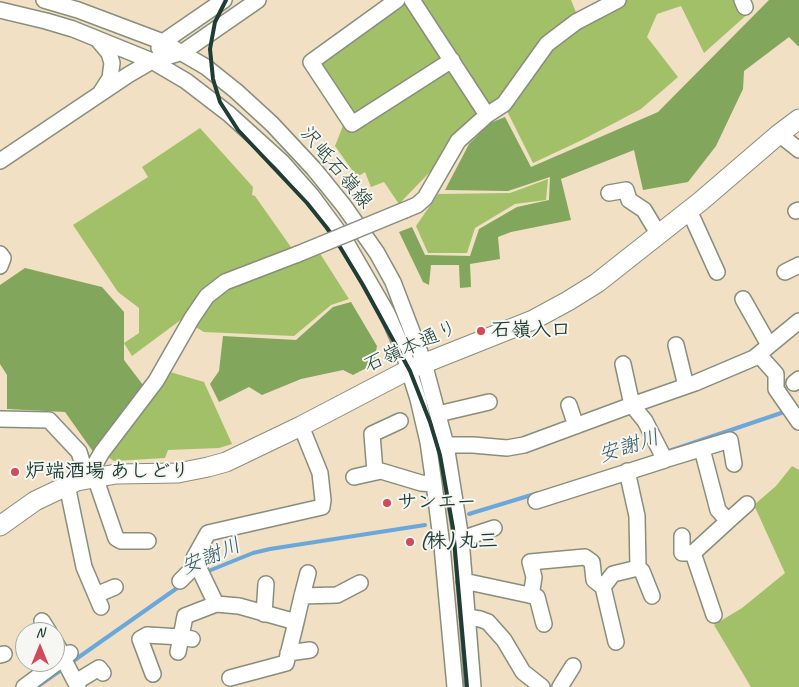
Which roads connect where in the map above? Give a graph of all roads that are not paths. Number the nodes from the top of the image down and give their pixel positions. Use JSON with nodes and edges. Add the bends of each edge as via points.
{"nodes":[{"id":1,"x":48,"y":0,"type":"edge"},
{"id":2,"x":224,"y":0,"type":"edge"},
{"id":3,"x":258,"y":0,"type":"edge"},
{"id":4,"x":397,"y":0,"type":"edge"},
{"id":5,"x":412,"y":0,"type":"edge"},
{"id":6,"x":618,"y":0,"type":"edge"},
{"id":7,"x":0,"y":10,"type":"edge"},
{"id":8,"x":98,"y":40,"type":"junction"},
{"id":9,"x":163,"y":42,"type":"junction"},
{"id":10,"x":183,"y":52,"type":"junction"},
{"id":11,"x":452,"y":60,"type":"junction"},
{"id":12,"x":152,"y":61,"type":"junction"},
{"id":13,"x":100,"y":93,"type":"junction"},
{"id":14,"x":487,"y":115,"type":"junction"},
{"id":15,"x":799,"y":119,"type":"edge"},
{"id":16,"x":779,"y":134,"type":"junction"},
{"id":17,"x":799,"y":150,"type":"edge"},
{"id":18,"x":0,"y":161,"type":"edge"},
{"id":19,"x":609,"y":193,"type":"dead end"},
{"id":20,"x":693,"y":219,"type":"dead end"},
{"id":21,"x":659,"y":235,"type":"junction"},
{"id":22,"x":0,"y":254,"type":"edge"},
{"id":23,"x":0,"y":266,"type":"edge"},
{"id":24,"x":717,"y":272,"type":"dead end"},
{"id":25,"x":743,"y":299,"type":"dead end"},
{"id":26,"x":797,"y":328,"type":"edge"},
{"id":27,"x":676,"y":345,"type":"dead end"},
{"id":28,"x":764,"y":350,"type":"junction"},
{"id":29,"x":623,"y":364,"type":"dead end"},
{"id":30,"x":417,"y":366,"type":"junction"},
{"id":31,"x":686,"y":386,"type":"junction"},
{"id":32,"x":489,"y":402,"type":"dead end"},
{"id":33,"x":569,"y":405,"type":"dead end"},
{"id":34,"x":632,"y":405,"type":"junction"},
{"id":35,"x":438,"y":414,"type":"junction"},
{"id":36,"x":794,"y":415,"type":"edge"},
{"id":37,"x":0,"y":419,"type":"edge"},
{"id":38,"x":400,"y":420,"type":"dead end"},
{"id":39,"x":301,"y":426,"type":"junction"},
{"id":40,"x":576,"y":426,"type":"junction"},
{"id":41,"x":446,"y":445,"type":"junction"},
{"id":42,"x":702,"y":449,"type":"junction"},
{"id":43,"x":662,"y":455,"type":"junction"},
{"id":44,"x":734,"y":464,"type":"dead end"},
{"id":45,"x":627,"y":471,"type":"junction"},
{"id":46,"x":375,"y":472,"type":"junction"},
{"id":47,"x":91,"y":477,"type":"junction"},
{"id":48,"x":354,"y":477,"type":"dead end"},
{"id":49,"x":434,"y":484,"type":"junction"},
{"id":50,"x":68,"y":485,"type":"junction"},
{"id":51,"x":536,"y":501,"type":"dead end"},
{"id":52,"x":747,"y":504,"type":"dead end"},
{"id":53,"x":728,"y":521,"type":"junction"},
{"id":54,"x":0,"y":526,"type":"edge"},
{"id":55,"x":494,"y":528,"type":"dead end"},
{"id":56,"x":682,"y":536,"type":"dead end"},
{"id":57,"x":460,"y":538,"type":"junction"},
{"id":58,"x":148,"y":541,"type":"dead end"},
{"id":59,"x":693,"y":553,"type":"junction"},
{"id":60,"x":638,"y":568,"type":"junction"},
{"id":61,"x":200,"y":571,"type":"junction"},
{"id":62,"x":308,"y":573,"type":"dead end"},
{"id":63,"x":180,"y":581,"type":"dead end"},
{"id":64,"x":464,"y":582,"type":"junction"},
{"id":65,"x":360,"y":583,"type":"dead end"},
{"id":66,"x":266,"y":584,"type":"dead end"},
{"id":67,"x":115,"y":587,"type":"dead end"},
{"id":68,"x":603,"y":587,"type":"junction"},
{"id":69,"x":529,"y":595,"type":"junction"},
{"id":70,"x":302,"y":596,"type":"junction"},
{"id":71,"x":652,"y":596,"type":"dead end"},
{"id":72,"x":216,"y":604,"type":"junction"},
{"id":73,"x":715,"y":607,"type":"dead end"},
{"id":74,"x":264,"y":614,"type":"junction"},
{"id":75,"x":467,"y":618,"type":"junction"},
{"id":76,"x":296,"y":622,"type":"junction"},
{"id":77,"x":544,"y":624,"type":"dead end"},
{"id":78,"x":186,"y":638,"type":"junction"},
{"id":79,"x":616,"y":642,"type":"dead end"},
{"id":80,"x":310,"y":650,"type":"dead end"},
{"id":81,"x":178,"y":652,"type":"dead end"},
{"id":82,"x":288,"y":653,"type":"junction"},
{"id":83,"x":573,"y":666,"type":"dead end"},
{"id":84,"x":70,"y":669,"type":"edge"},
{"id":85,"x":102,"y":673,"type":"dead end"},
{"id":86,"x":153,"y":674,"type":"dead end"},
{"id":87,"x":230,"y":678,"type":"dead end"},
{"id":88,"x":21,"y":683,"type":"edge"},
{"id":89,"x":455,"y":687,"type":"edge"},
{"id":90,"x":473,"y":687,"type":"edge"},
{"id":91,"x":542,"y":687,"type":"edge"},
{"id":92,"x":560,"y":687,"type":"edge"}],
"edges":[{"from":1,"to":9,"type":"street","name":"沢岻石嶺線"},
{"from":2,"to":9,"type":"street"},
{"from":3,"to":10,"type":"street"},
{"from":4,"to":11,"type":"street","via":[[311,62],[352,124]]},
{"from":5,"to":11,"type":"street"},
{"from":6,"to":14,"type":"street","via":[[576,22],[547,44],[504,104]]},
{"from":7,"to":8,"type":"street","via":[[73,29]]},
{"from":8,"to":12,"type":"street"},
{"from":8,"to":13,"type":"street","via":[[112,63],[110,78]]},
{"from":9,"to":10,"type":"street","name":"沢岻石嶺線"},
{"from":9,"to":12,"type":"street"},
{"from":10,"to":12,"type":"street"},
{"from":10,"to":30,"type":"street","name":"沢岻石嶺線","via":[[206,66],[266,118],[339,200],[388,274],[401,302]]},
{"from":11,"to":14,"type":"street"},
{"from":12,"to":13,"type":"street"},
{"from":12,"to":30,"type":"street","via":[[186,81],[229,114],[269,149],[312,196],[346,242],[374,288],[401,345]]},
{"from":13,"to":18,"type":"street"},
{"from":14,"to":47,"type":"street","bridge":true,"via":[[458,141],[418,205],[225,282],[207,296],[156,381],[102,452]]},
{"from":15,"to":16,"type":"main road","name":"石嶺本通り"},
{"from":16,"to":17,"type":"street"},
{"from":16,"to":21,"type":"main road","name":"石嶺本通り"},
{"from":19,"to":21,"type":"street","via":[[626,190],[629,200],[644,210]]},
{"from":20,"to":24,"type":"street"},
{"from":21,"to":30,"type":"main road","name":"石嶺本通り","via":[[597,284],[533,320]]},
{"from":22,"to":23,"type":"street","via":[[3,258]]},
{"from":25,"to":28,"type":"street"},
{"from":26,"to":28,"type":"street"},
{"from":27,"to":31,"type":"street"},
{"from":28,"to":31,"type":"street"},
{"from":28,"to":36,"type":"street","via":[[776,374],[776,389]]},
{"from":29,"to":34,"type":"street"},
{"from":30,"to":35,"type":"street"},
{"from":30,"to":39,"type":"main road","name":"石嶺本通り"},
{"from":30,"to":49,"type":"street"},
{"from":31,"to":34,"type":"street"},
{"from":32,"to":35,"type":"street"},
{"from":33,"to":40,"type":"street"},
{"from":34,"to":40,"type":"street"},
{"from":34,"to":43,"type":"street","via":[[645,420]]},
{"from":35,"to":41,"type":"street"},
{"from":37,"to":47,"type":"street","via":[[50,420],[79,452]]},
{"from":38,"to":46,"type":"street","via":[[366,437]]},
{"from":39,"to":47,"type":"main road","name":"石嶺本通り","via":[[242,455],[208,467]]},
{"from":39,"to":61,"type":"street","via":[[320,474],[322,507],[208,533],[194,558]]},
{"from":40,"to":41,"type":"street","via":[[507,448]]},
{"from":41,"to":57,"type":"street"},
{"from":42,"to":43,"type":"street"},
{"from":42,"to":44,"type":"street","via":[[730,440]]},
{"from":42,"to":53,"type":"street","via":[[718,510]]},
{"from":43,"to":45,"type":"street"},
{"from":45,"to":51,"type":"street","via":[[598,475]]},
{"from":45,"to":60,"type":"street","via":[[637,516]]},
{"from":46,"to":48,"type":"street"},
{"from":46,"to":49,"type":"street","via":[[421,484]]},
{"from":47,"to":50,"type":"main road","name":"石嶺本通り"},
{"from":47,"to":58,"type":"street","via":[[116,538],[121,541]]},
{"from":49,"to":89,"type":"street"},
{"from":50,"to":54,"type":"main road","name":"石嶺本通り","via":[[35,501]]},
{"from":50,"to":67,"type":"street","via":[[84,567],[98,601]]},
{"from":52,"to":53,"type":"street"},
{"from":53,"to":59,"type":"street"},
{"from":55,"to":57,"type":"street"},
{"from":56,"to":59,"type":"street","via":[[682,553]]},
{"from":57,"to":64,"type":"street"},
{"from":59,"to":73,"type":"street"},
{"from":60,"to":68,"type":"street","via":[[613,574]]},
{"from":60,"to":71,"type":"street"},
{"from":61,"to":63,"type":"street"},
{"from":61,"to":72,"type":"street"},
{"from":62,"to":70,"type":"street"},
{"from":64,"to":69,"type":"street"},
{"from":64,"to":75,"type":"street"},
{"from":65,"to":70,"type":"street","via":[[339,600]]},
{"from":66,"to":74,"type":"street"},
{"from":68,"to":69,"type":"street","via":[[594,580],[592,562],[585,557],[530,562],[534,577]]},
{"from":68,"to":79,"type":"street"},
{"from":69,"to":77,"type":"street","via":[[537,597]]},
{"from":70,"to":76,"type":"street"},
{"from":72,"to":74,"type":"street","via":[[239,606]]},
{"from":72,"to":78,"type":"street","via":[[185,616]]},
{"from":74,"to":76,"type":"street"},
{"from":75,"to":90,"type":"street"},
{"from":75,"to":91,"type":"street","via":[[488,622],[504,640],[523,672]]},
{"from":76,"to":82,"type":"street"},
{"from":78,"to":81,"type":"street"},
{"from":78,"to":86,"type":"street","via":[[147,635],[140,639]]},
{"from":80,"to":82,"type":"street"},
{"from":82,"to":87,"type":"street","via":[[286,663]]},
{"from":83,"to":92,"type":"street"},
{"from":84,"to":85,"type":"street","via":[[99,668]]},
{"from":84,"to":88,"type":"street"}]}
